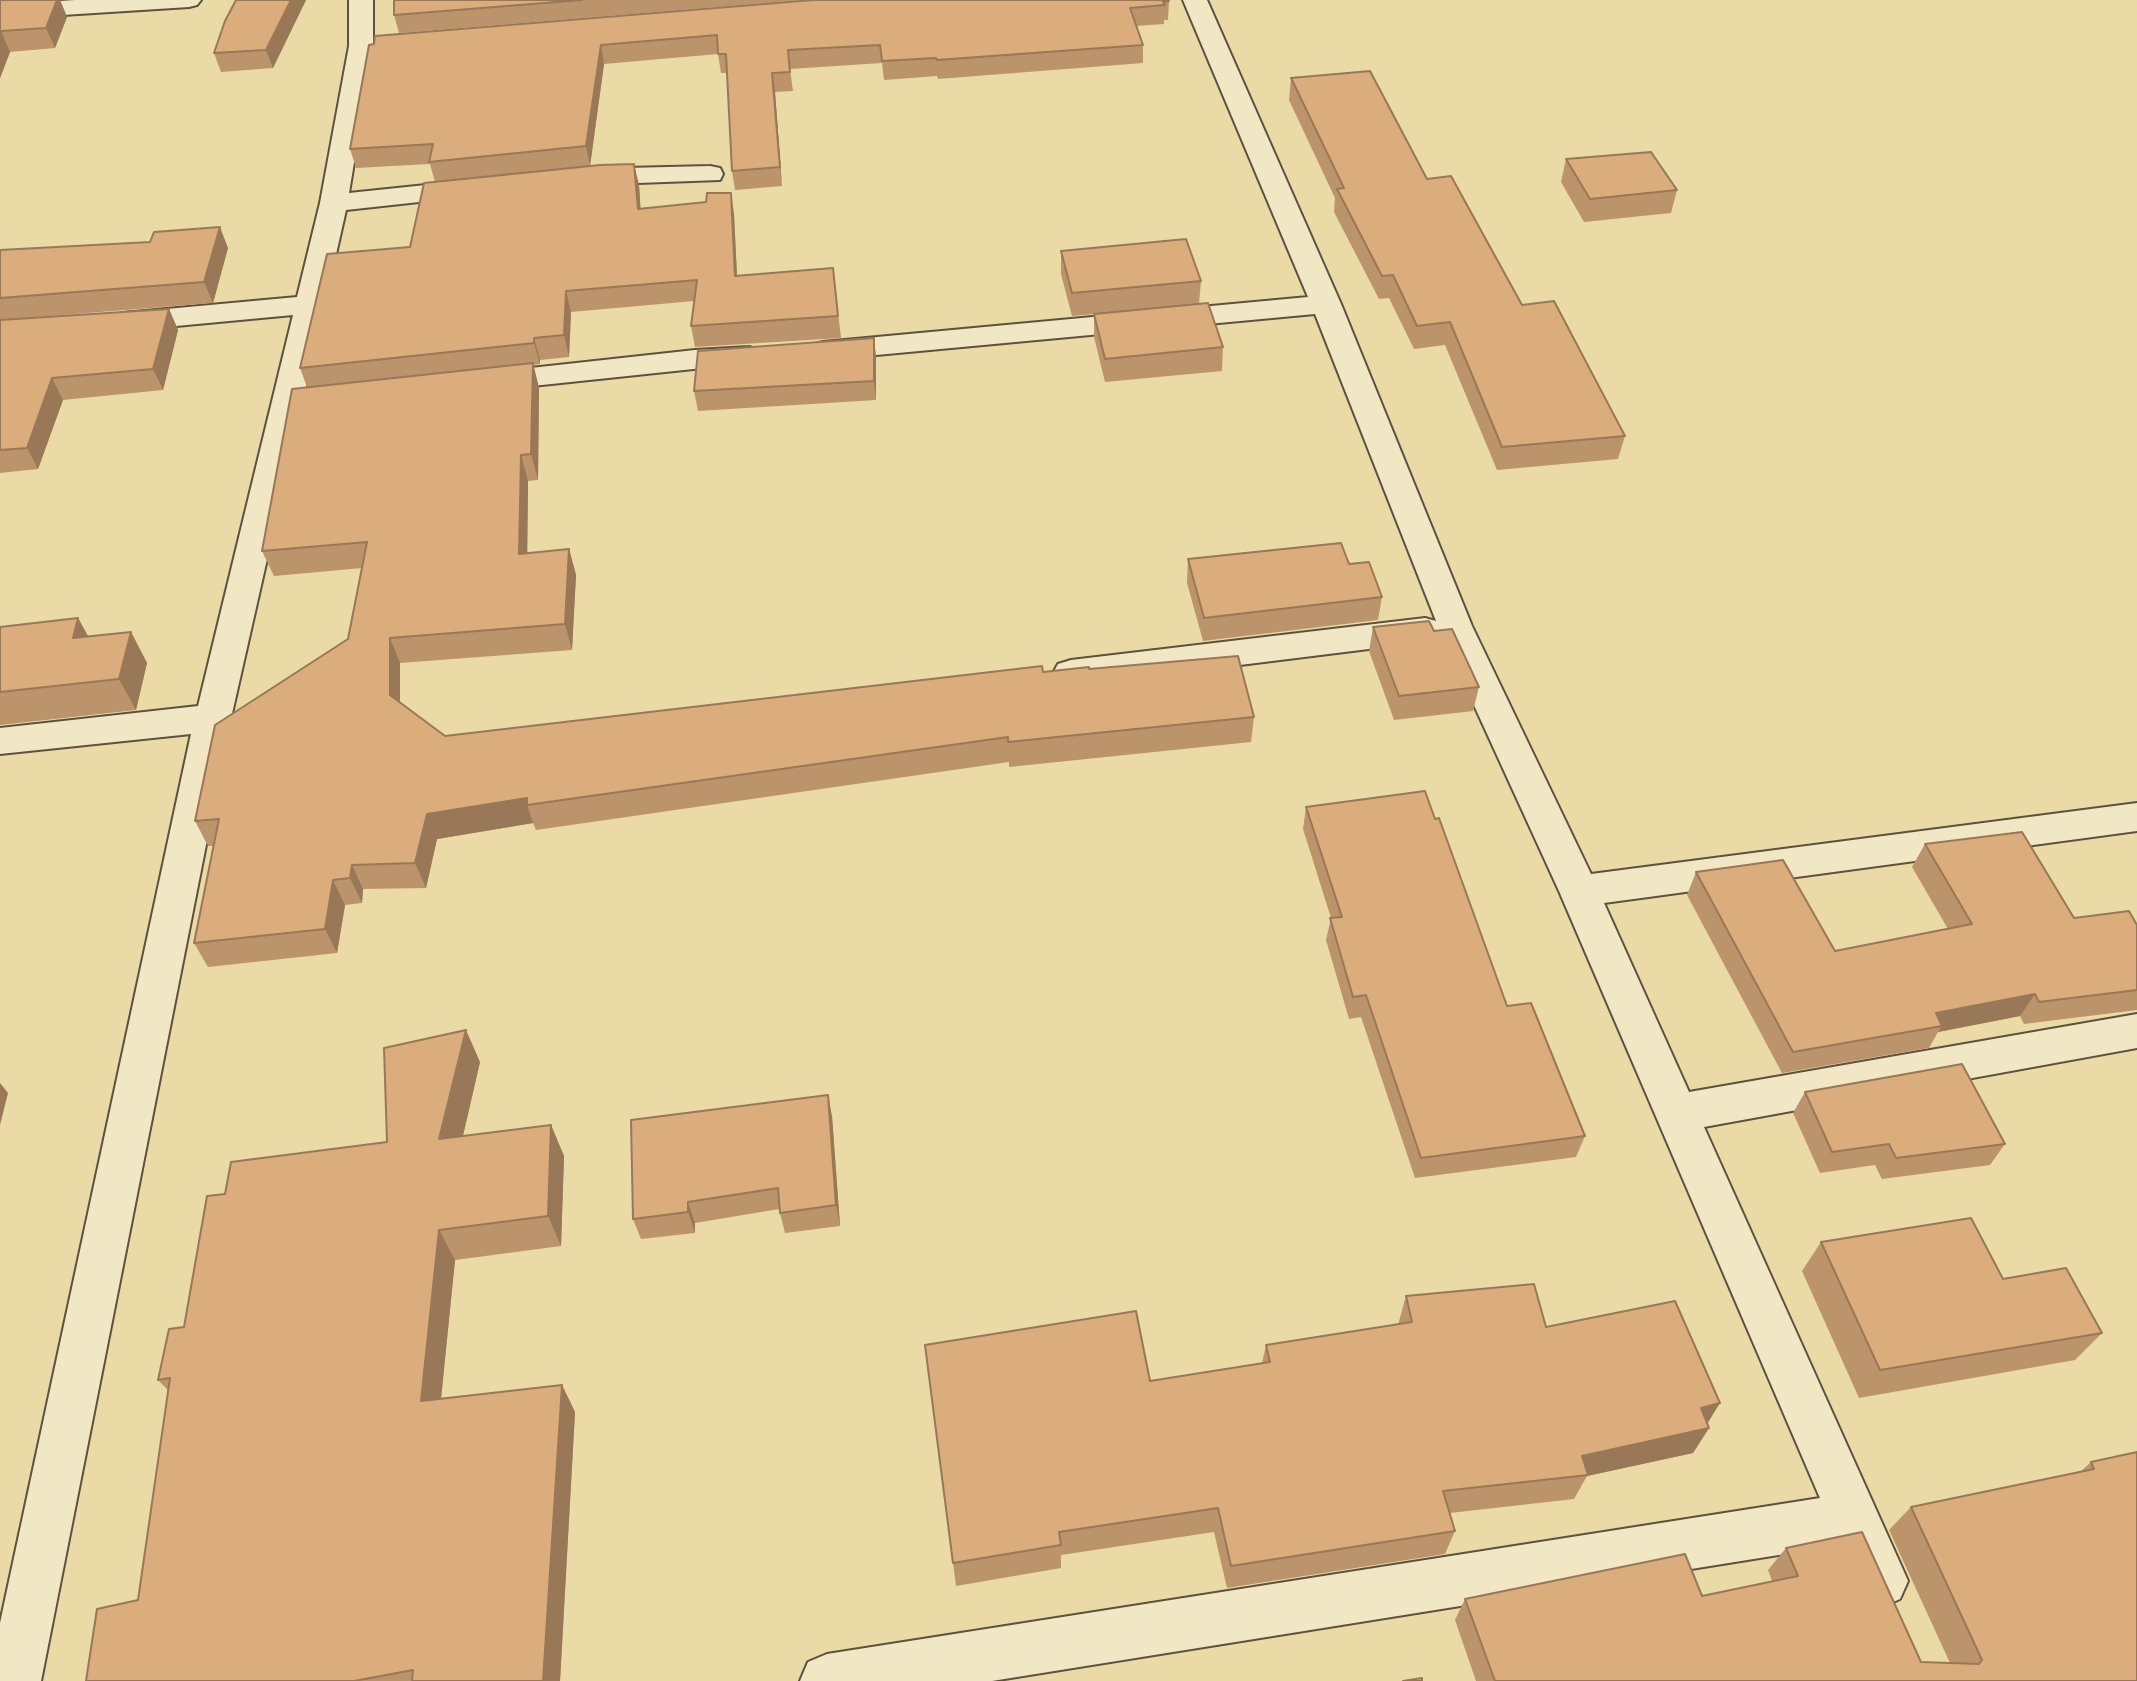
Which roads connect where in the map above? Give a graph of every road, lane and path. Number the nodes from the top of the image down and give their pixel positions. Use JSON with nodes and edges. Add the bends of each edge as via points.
{"nodes":[{"id":1,"x":189,"y":0,"type":"edge"},
{"id":2,"x":361,"y":0,"type":"edge"},
{"id":3,"x":1195,"y":0,"type":"edge"},
{"id":4,"x":0,"y":12,"type":"edge"},
{"id":5,"x":710,"y":174,"type":"dead end"},
{"id":6,"x":564,"y":179,"type":"edge"},
{"id":7,"x":496,"y":186,"type":"edge"},
{"id":8,"x":334,"y":203,"type":"junction"},
{"id":9,"x":1326,"y":303,"type":"junction"},
{"id":10,"x":309,"y":305,"type":"junction"},
{"id":11,"x":93,"y":324,"type":"edge"},
{"id":12,"x":451,"y":386,"type":"edge"},
{"id":13,"x":1454,"y":626,"type":"junction"},
{"id":14,"x":1044,"y":676,"type":"edge"},
{"id":15,"x":213,"y":718,"type":"junction"},
{"id":16,"x":0,"y":741,"type":"edge"},
{"id":17,"x":2137,"y":817,"type":"edge"},
{"id":18,"x":1579,"y":891,"type":"junction"},
{"id":19,"x":2137,"y":1031,"type":"edge"},
{"id":20,"x":1677,"y":1113,"type":"junction"},
{"id":21,"x":1853,"y":1518,"type":"junction"},
{"id":22,"x":1899,"y":1618,"type":"edge"},
{"id":23,"x":14,"y":1681,"type":"edge"},
{"id":24,"x":827,"y":1681,"type":"edge"}],
"edges":[{"from":1,"to":4,"type":"street"},
{"from":2,"to":8,"type":"street","via":[[374,45]]},
{"from":3,"to":9,"type":"street"},
{"from":5,"to":6,"type":"street"},
{"from":7,"to":8,"type":"street"},
{"from":8,"to":10,"type":"street"},
{"from":9,"to":12,"type":"street","via":[[1186,319],[695,359]]},
{"from":9,"to":13,"type":"street"},
{"from":10,"to":11,"type":"street"},
{"from":10,"to":15,"type":"street","via":[[301,403]]},
{"from":13,"to":14,"type":"street"},
{"from":13,"to":18,"type":"street"},
{"from":15,"to":16,"type":"street"},
{"from":15,"to":23,"type":"street"},
{"from":17,"to":18,"type":"street"},
{"from":18,"to":20,"type":"street"},
{"from":19,"to":20,"type":"street"},
{"from":20,"to":21,"type":"street"},
{"from":21,"to":22,"type":"street"},
{"from":21,"to":24,"type":"street"}]}
